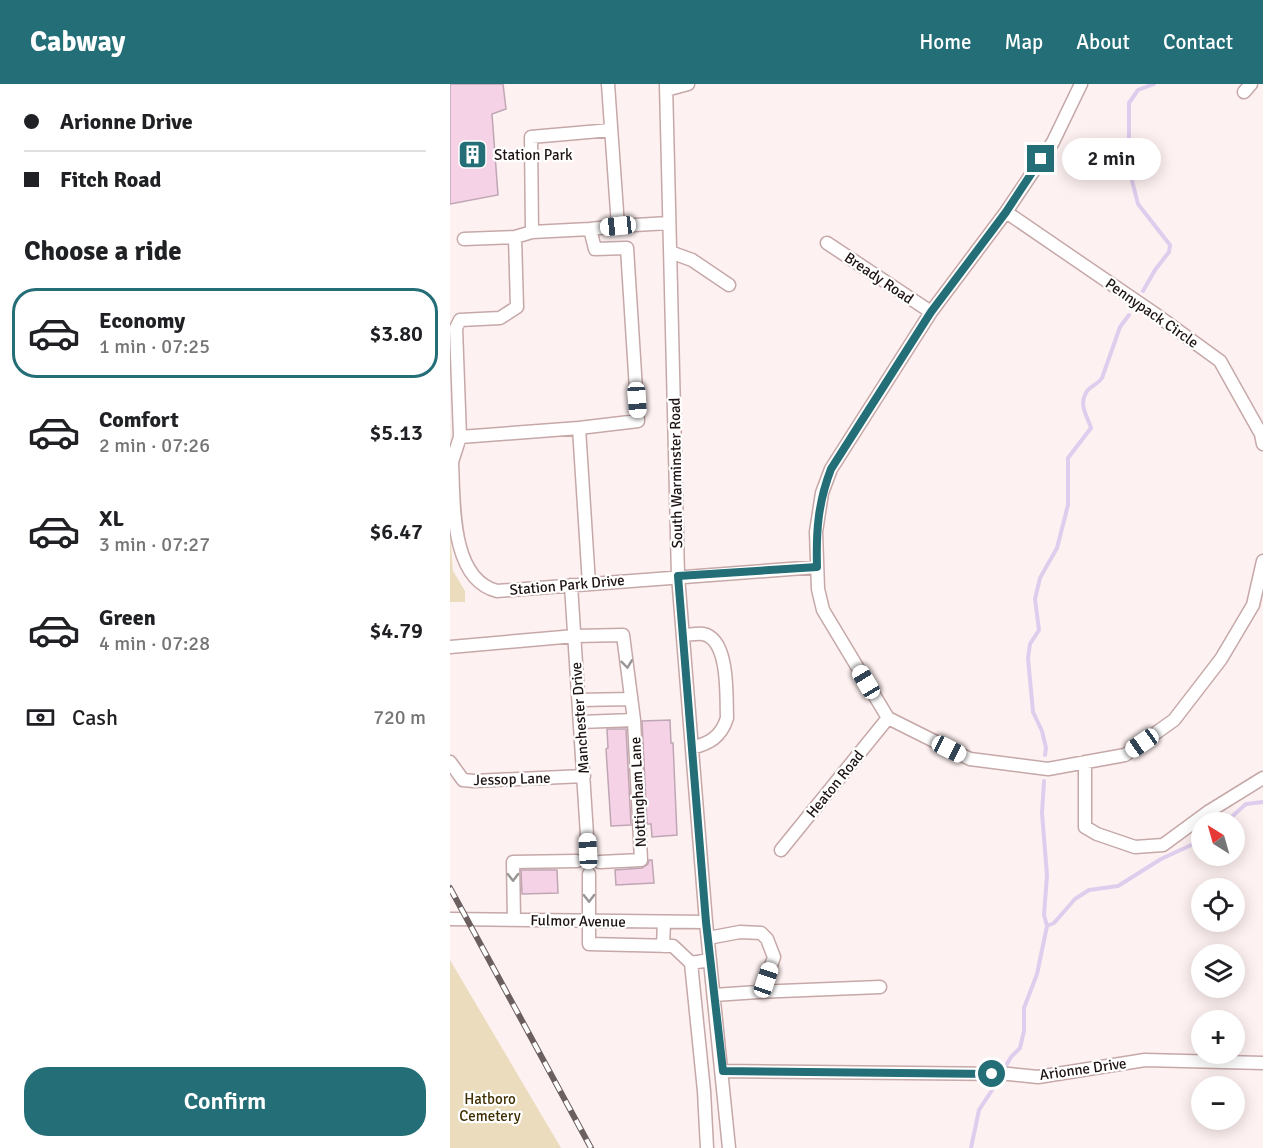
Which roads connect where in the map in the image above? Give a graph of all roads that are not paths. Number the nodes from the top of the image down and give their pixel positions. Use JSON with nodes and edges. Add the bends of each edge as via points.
{"nodes":[{"id":1,"x":609,"y":84,"type":"edge"},
{"id":2,"x":688,"y":84,"type":"edge"},
{"id":3,"x":1081,"y":84,"type":"edge"},
{"id":4,"x":666,"y":87,"type":"edge"},
{"id":5,"x":611,"y":130,"type":"junction"},
{"id":6,"x":1006,"y":212,"type":"junction"},
{"id":7,"x":669,"y":223,"type":"junction"},
{"id":8,"x":618,"y":226,"type":"junction"},
{"id":9,"x":590,"y":229,"type":"junction"},
{"id":10,"x":532,"y":232,"type":"junction"},
{"id":11,"x":515,"y":237,"type":"junction"},
{"id":12,"x":464,"y":239,"type":"dead end"},
{"id":13,"x":827,"y":243,"type":"dead end"},
{"id":14,"x":670,"y":252,"type":"junction"},
{"id":15,"x":729,"y":285,"type":"dead end"},
{"id":16,"x":931,"y":312,"type":"junction"},
{"id":17,"x":579,"y":428,"type":"junction"},
{"id":18,"x":460,"y":437,"type":"junction"},
{"id":19,"x":1263,"y":444,"type":"edge"},
{"id":20,"x":451,"y":462,"type":"edge"},
{"id":21,"x":1263,"y":561,"type":"edge"},
{"id":22,"x":817,"y":567,"type":"junction"},
{"id":23,"x":678,"y":576,"type":"junction"},
{"id":24,"x":589,"y":584,"type":"junction"},
{"id":25,"x":571,"y":585,"type":"junction"},
{"id":26,"x":683,"y":635,"type":"junction"},
{"id":27,"x":574,"y":636,"type":"junction"},
{"id":28,"x":450,"y":647,"type":"edge"},
{"id":29,"x":631,"y":699,"type":"junction"},
{"id":30,"x":579,"y":700,"type":"junction"},
{"id":31,"x":888,"y":718,"type":"junction"},
{"id":32,"x":634,"y":720,"type":"junction"},
{"id":33,"x":580,"y":722,"type":"junction"},
{"id":34,"x":692,"y":748,"type":"junction"},
{"id":35,"x":450,"y":762,"type":"edge"},
{"id":36,"x":1085,"y":762,"type":"junction"},
{"id":37,"x":584,"y":776,"type":"junction"},
{"id":38,"x":1263,"y":778,"type":"edge"},
{"id":39,"x":781,"y":850,"type":"dead end"},
{"id":40,"x":588,"y":851,"type":"junction"},
{"id":41,"x":577,"y":861,"type":"junction"},
{"id":42,"x":600,"y":862,"type":"junction"},
{"id":43,"x":589,"y":874,"type":"junction"},
{"id":44,"x":450,"y":919,"type":"edge"},
{"id":45,"x":514,"y":920,"type":"junction"},
{"id":46,"x":590,"y":921,"type":"junction"},
{"id":47,"x":664,"y":922,"type":"junction"},
{"id":48,"x":706,"y":922,"type":"junction"},
{"id":49,"x":708,"y":938,"type":"junction"},
{"id":50,"x":663,"y":946,"type":"junction"},
{"id":51,"x":710,"y":960,"type":"junction"},
{"id":52,"x":691,"y":963,"type":"junction"},
{"id":53,"x":880,"y":987,"type":"dead end"},
{"id":54,"x":758,"y":992,"type":"junction"},
{"id":55,"x":714,"y":995,"type":"junction"},
{"id":56,"x":721,"y":1056,"type":"junction"},
{"id":57,"x":700,"y":1059,"type":"junction"},
{"id":58,"x":1263,"y":1063,"type":"edge"},
{"id":59,"x":723,"y":1071,"type":"junction"},
{"id":60,"x":724,"y":1090,"type":"junction"},
{"id":61,"x":704,"y":1091,"type":"junction"},
{"id":62,"x":707,"y":1148,"type":"edge"},
{"id":63,"x":729,"y":1148,"type":"edge"}],
"edges":[{"from":1,"to":5,"type":"street"},
{"from":2,"to":4,"type":"street"},
{"from":3,"to":6,"type":"street","via":[[1053,142]]},
{"from":4,"to":7,"type":"street","name":"South Warminster Road"},
{"from":5,"to":8,"type":"street"},
{"from":5,"to":10,"type":"street","via":[[531,137]]},
{"from":6,"to":16,"type":"street"},
{"from":6,"to":19,"type":"street","name":"Pennypack Circle","via":[[1220,361]]},
{"from":7,"to":8,"type":"street"},
{"from":7,"to":14,"type":"street","name":"South Warminster Road"},
{"from":8,"to":9,"type":"street"},
{"from":9,"to":10,"type":"street"},
{"from":9,"to":17,"type":"street","via":[[595,249],[627,248],[638,421]]},
{"from":10,"to":11,"type":"street"},
{"from":11,"to":12,"type":"street"},
{"from":11,"to":18,"type":"street","via":[[517,307],[500,318],[460,320],[456,328]]},
{"from":13,"to":16,"type":"street","name":"Bready Road"},
{"from":14,"to":15,"type":"street","via":[[692,260]]},
{"from":14,"to":23,"type":"street","name":"South Warminster Road"},
{"from":16,"to":22,"type":"street","via":[[831,469],[822,492],[816,532]]},
{"from":17,"to":18,"type":"street"},
{"from":17,"to":24,"type":"street"},
{"from":18,"to":20,"type":"street"},
{"from":20,"to":25,"type":"street","name":"Station Park Drive","via":[[458,549],[480,584],[497,591]]},
{"from":21,"to":36,"type":"street","via":[[1254,606],[1221,659],[1174,720],[1125,755]]},
{"from":22,"to":23,"type":"street","name":"Station Park Drive"},
{"from":22,"to":31,"type":"street","via":[[823,610]]},
{"from":23,"to":24,"type":"street","name":"Station Park Drive"},
{"from":23,"to":26,"type":"street","name":"South Warminster Road"},
{"from":24,"to":25,"type":"street","name":"Station Park Drive"},
{"from":25,"to":27,"type":"street","name":"Manchester Drive"},
{"from":26,"to":34,"type":"street","name":"South Warminster Road"},
{"from":26,"to":34,"type":"street","via":[[709,637],[724,661],[728,718],[715,740]]},
{"from":27,"to":28,"type":"street"},
{"from":27,"to":29,"type":"street","one_way":true,"via":[[623,635]]},
{"from":27,"to":30,"type":"street","name":"Manchester Drive"},
{"from":29,"to":30,"type":"street"},
{"from":29,"to":32,"type":"street"},
{"from":30,"to":33,"type":"street","name":"Manchester Drive"},
{"from":31,"to":36,"type":"street","via":[[970,759],[1048,770]]},
{"from":31,"to":39,"type":"street","name":"Heaton Road"},
{"from":32,"to":33,"type":"street"},
{"from":32,"to":42,"type":"street","name":"Nottingham Lane","via":[[641,860]]},
{"from":33,"to":37,"type":"street","name":"Manchester Drive"},
{"from":34,"to":48,"type":"street","name":"South Warminster Road"},
{"from":35,"to":37,"type":"street","name":"Jessop Lane","via":[[463,780]]},
{"from":36,"to":38,"type":"street","via":[[1085,827],[1135,847],[1163,845]]},
{"from":37,"to":40,"type":"street","name":"Manchester Drive"},
{"from":40,"to":41,"type":"street"},
{"from":40,"to":42,"type":"street","via":[[595,853]]},
{"from":41,"to":43,"type":"street","via":[[579,869]]},
{"from":41,"to":45,"type":"street","one_way":true,"via":[[513,862]]},
{"from":42,"to":43,"type":"street","via":[[596,872]]},
{"from":43,"to":46,"type":"street","one_way":true},
{"from":44,"to":45,"type":"street","name":"Fulmor Avenue"},
{"from":45,"to":46,"type":"street","name":"Fulmor Avenue"},
{"from":46,"to":47,"type":"street","name":"Fulmor Avenue"},
{"from":46,"to":50,"type":"street","via":[[589,944]]},
{"from":47,"to":48,"type":"street","name":"Fulmor Avenue"},
{"from":47,"to":50,"type":"street"},
{"from":48,"to":49,"type":"street","name":"South Warminster Road"},
{"from":49,"to":51,"type":"street","name":"South Warminster Road"},
{"from":49,"to":54,"type":"street","via":[[740,932],[761,933],[767,939],[774,957]]},
{"from":50,"to":52,"type":"street","via":[[673,946]]},
{"from":51,"to":52,"type":"street"},
{"from":51,"to":55,"type":"street","name":"South Warminster Road"},
{"from":52,"to":57,"type":"street"},
{"from":53,"to":54,"type":"street"},
{"from":54,"to":55,"type":"street"},
{"from":55,"to":56,"type":"street","name":"South Warminster Road"},
{"from":56,"to":57,"type":"street"},
{"from":56,"to":59,"type":"street","name":"South Warminster Road"},
{"from":57,"to":61,"type":"street"},
{"from":58,"to":59,"type":"street","name":"Arionne Drive","via":[[1146,1060],[1038,1077]]},
{"from":59,"to":60,"type":"street","name":"South Warminster Road"},
{"from":60,"to":61,"type":"street"},
{"from":60,"to":63,"type":"street","name":"South Warminster Road"},
{"from":61,"to":62,"type":"street"}]}
